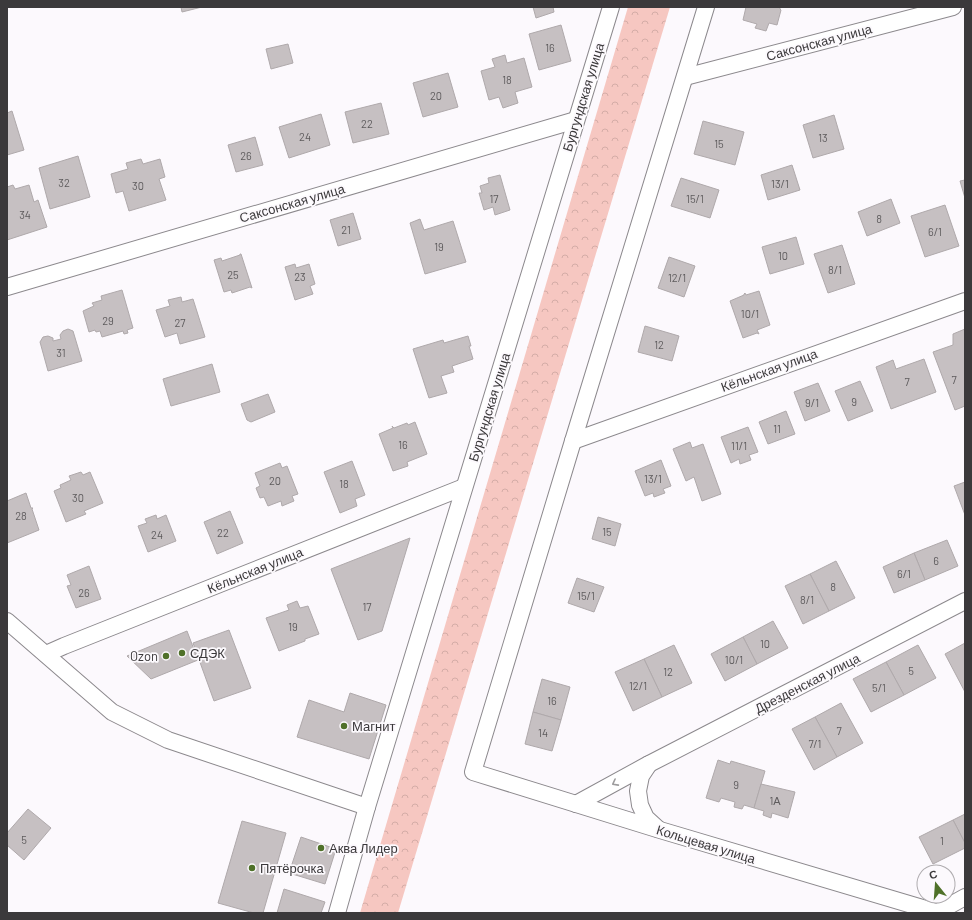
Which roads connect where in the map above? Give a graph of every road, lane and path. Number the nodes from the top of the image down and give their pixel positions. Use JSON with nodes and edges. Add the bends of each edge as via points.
{"nodes":[{"id":1,"x":610,"y":7,"type":"edge"},
{"id":2,"x":706,"y":7,"type":"edge"},
{"id":3,"x":953,"y":7,"type":"edge"},
{"id":4,"x":685,"y":77,"type":"junction"},
{"id":5,"x":576,"y":120,"type":"junction"},
{"id":6,"x":7,"y":287,"type":"edge"},
{"id":7,"x":965,"y":301,"type":"edge"},
{"id":8,"x":573,"y":440,"type":"junction"},
{"id":9,"x":464,"y":487,"type":"junction"},
{"id":10,"x":965,"y":601,"type":"edge"},
{"id":11,"x":7,"y":621,"type":"edge"},
{"id":12,"x":46,"y":654,"type":"junction"},
{"id":13,"x":649,"y":764,"type":"junction"},
{"id":14,"x":576,"y":804,"type":"junction"},
{"id":15,"x":367,"y":807,"type":"junction"},
{"id":16,"x":660,"y":830,"type":"junction"},
{"id":17,"x":965,"y":897,"type":"edge"},
{"id":18,"x":337,"y":913,"type":"edge"},
{"id":19,"x":938,"y":913,"type":"edge"}],
"edges":[{"from":1,"to":5,"type":"street","name":"Бургундская улица"},
{"from":2,"to":4,"type":"street"},
{"from":3,"to":4,"type":"street","name":"Саксонская улица"},
{"from":4,"to":8,"type":"street"},
{"from":5,"to":6,"type":"street","name":"Саксонская улица"},
{"from":5,"to":9,"type":"street","name":"Бургундская улица"},
{"from":7,"to":8,"type":"street","name":"Кёльнская улица"},
{"from":8,"to":14,"type":"street","name":"Кольцевая улица","via":[[473,772]]},
{"from":9,"to":12,"type":"street","name":"Кёльнская улица"},
{"from":9,"to":15,"type":"street","name":"Бургундская улица"},
{"from":10,"to":13,"type":"street","name":"Дрезденская улица"},
{"from":11,"to":12,"type":"street"},
{"from":12,"to":15,"type":"street","via":[[112,712],[168,740]]},
{"from":13,"to":14,"type":"street","name":"Дрезденская улица","one_way":true},
{"from":13,"to":16,"type":"street","via":[[640,776],[640,805],[646,818]]},
{"from":14,"to":16,"type":"street","name":"Кольцевая улица"},
{"from":15,"to":18,"type":"street","name":"Бургундская улица"},
{"from":16,"to":19,"type":"street","name":"Кольцевая улица"},
{"from":17,"to":19,"type":"street"}]}
